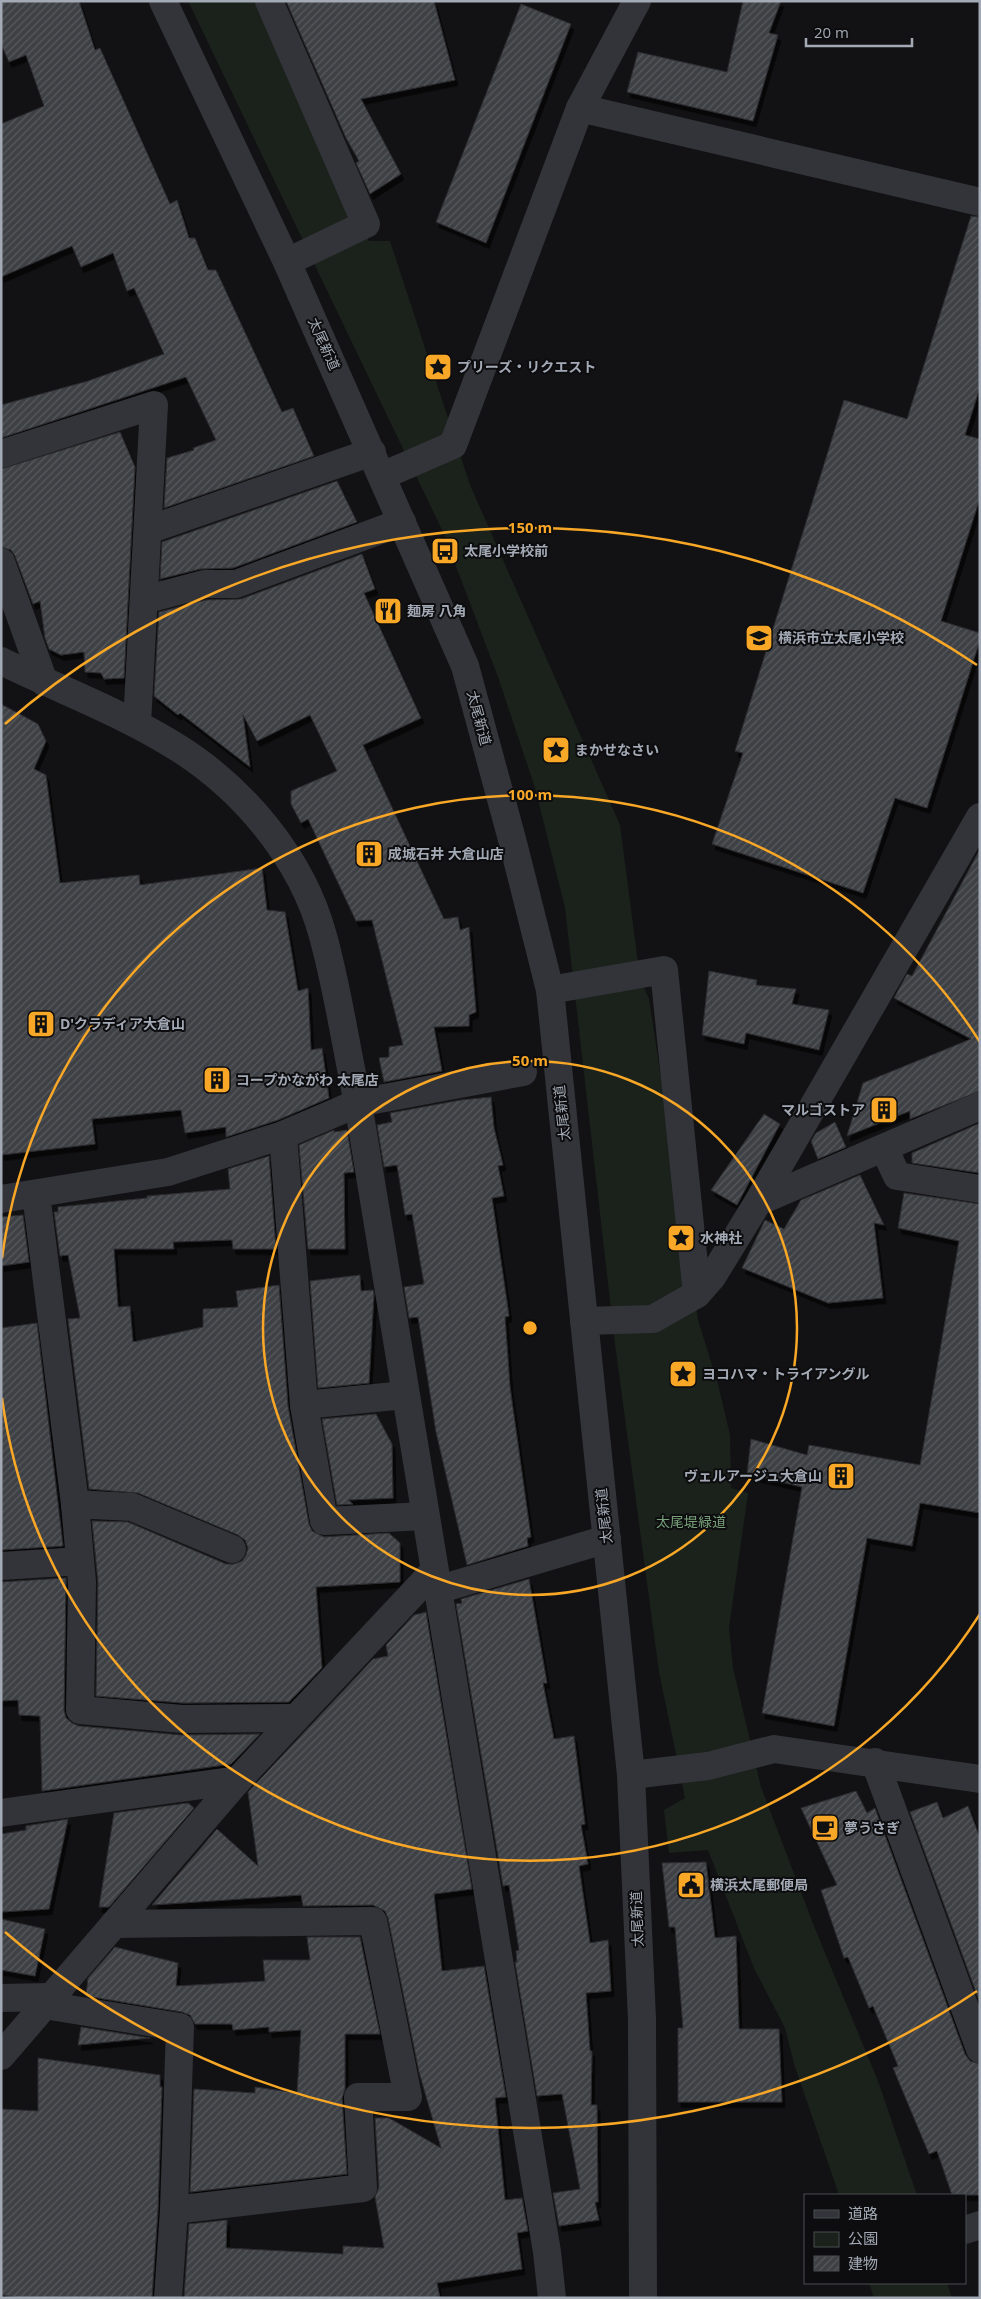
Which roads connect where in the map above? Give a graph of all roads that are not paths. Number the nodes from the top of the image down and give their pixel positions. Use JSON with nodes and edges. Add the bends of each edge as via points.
{"nodes":[{"id":1,"x":163,"y":1,"type":"edge"},
{"id":2,"x":269,"y":1,"type":"edge"},
{"id":3,"x":636,"y":1,"type":"edge"},
{"id":4,"x":580,"y":108,"type":"junction"},
{"id":5,"x":980,"y":202,"type":"edge"},
{"id":6,"x":287,"y":262,"type":"junction"},
{"id":7,"x":1,"y":454,"type":"edge"},
{"id":8,"x":377,"y":464,"type":"junction"},
{"id":9,"x":402,"y":522,"type":"junction"},
{"id":10,"x":148,"y":530,"type":"junction"},
{"id":11,"x":1,"y":562,"type":"edge"},
{"id":12,"x":144,"y":600,"type":"junction"},
{"id":13,"x":1,"y":661,"type":"edge"},
{"id":14,"x":44,"y":682,"type":"junction"},
{"id":15,"x":137,"y":724,"type":"junction"},
{"id":16,"x":980,"y":817,"type":"edge"},
{"id":17,"x":550,"y":990,"type":"junction"},
{"id":18,"x":523,"y":1072,"type":"dead end"},
{"id":19,"x":358,"y":1103,"type":"junction"},
{"id":20,"x":980,"y":1106,"type":"edge"},
{"id":21,"x":283,"y":1135,"type":"junction"},
{"id":22,"x":884,"y":1148,"type":"junction"},
{"id":23,"x":980,"y":1189,"type":"edge"},
{"id":24,"x":36,"y":1194,"type":"junction"},
{"id":25,"x":1,"y":1199,"type":"edge"},
{"id":26,"x":758,"y":1202,"type":"junction"},
{"id":27,"x":697,"y":1294,"type":"junction"},
{"id":28,"x":584,"y":1320,"type":"junction"},
{"id":29,"x":405,"y":1395,"type":"junction"},
{"id":30,"x":304,"y":1405,"type":"junction"},
{"id":31,"x":75,"y":1504,"type":"junction"},
{"id":32,"x":425,"y":1516,"type":"junction"},
{"id":33,"x":606,"y":1539,"type":"junction"},
{"id":34,"x":232,"y":1549,"type":"dead end"},
{"id":35,"x":80,"y":1561,"type":"junction"},
{"id":36,"x":1,"y":1566,"type":"edge"},
{"id":37,"x":435,"y":1581,"type":"junction"},
{"id":38,"x":296,"y":1718,"type":"junction"},
{"id":39,"x":875,"y":1762,"type":"junction"},
{"id":40,"x":631,"y":1775,"type":"junction"},
{"id":41,"x":980,"y":1779,"type":"edge"},
{"id":42,"x":238,"y":1780,"type":"junction"},
{"id":43,"x":1,"y":1813,"type":"edge"},
{"id":44,"x":114,"y":1924,"type":"junction"},
{"id":45,"x":1,"y":1998,"type":"edge"},
{"id":46,"x":47,"y":2001,"type":"junction"},
{"id":47,"x":980,"y":2049,"type":"edge"},
{"id":48,"x":1,"y":2056,"type":"edge"},
{"id":49,"x":174,"y":2210,"type":"junction"},
{"id":50,"x":980,"y":2225,"type":"edge"},
{"id":51,"x":966,"y":2230,"type":"edge"},
{"id":52,"x":168,"y":2298,"type":"edge"},
{"id":53,"x":552,"y":2298,"type":"edge"},
{"id":54,"x":643,"y":2298,"type":"edge"}],
"edges":[{"from":1,"to":6,"type":"street","name":"太尾新道"},
{"from":2,"to":6,"type":"street","via":[[366,224]]},
{"from":3,"to":4,"type":"street"},
{"from":4,"to":5,"type":"street"},
{"from":4,"to":8,"type":"street","via":[[453,444]]},
{"from":6,"to":8,"type":"street","name":"太尾新道"},
{"from":7,"to":10,"type":"street","via":[[154,405]]},
{"from":8,"to":9,"type":"street","name":"太尾新道"},
{"from":8,"to":10,"type":"street"},
{"from":9,"to":12,"type":"street","via":[[236,584],[204,584]]},
{"from":9,"to":17,"type":"street","name":"太尾新道","via":[[465,666]]},
{"from":10,"to":12,"type":"street"},
{"from":11,"to":14,"type":"street"},
{"from":12,"to":15,"type":"street"},
{"from":13,"to":14,"type":"street"},
{"from":14,"to":15,"type":"street"},
{"from":15,"to":19,"type":"street","via":[[176,746],[227,785],[267,828],[299,876],[323,935]]},
{"from":16,"to":26,"type":"street"},
{"from":17,"to":27,"type":"street","via":[[664,970]]},
{"from":17,"to":28,"type":"street","name":"太尾新道"},
{"from":18,"to":19,"type":"street"},
{"from":19,"to":21,"type":"street"},
{"from":19,"to":29,"type":"street"},
{"from":20,"to":22,"type":"street"},
{"from":21,"to":24,"type":"street","via":[[168,1172]]},
{"from":21,"to":30,"type":"street"},
{"from":22,"to":23,"type":"street","via":[[897,1176]]},
{"from":22,"to":26,"type":"street"},
{"from":24,"to":25,"type":"street"},
{"from":24,"to":31,"type":"street"},
{"from":26,"to":27,"type":"street","via":[[712,1277]]},
{"from":27,"to":28,"type":"street","via":[[654,1319]]},
{"from":28,"to":33,"type":"street","name":"太尾新道"},
{"from":29,"to":30,"type":"street"},
{"from":29,"to":32,"type":"street"},
{"from":30,"to":32,"type":"street","via":[[324,1521]]},
{"from":31,"to":34,"type":"street","via":[[132,1507]]},
{"from":31,"to":35,"type":"street"},
{"from":32,"to":37,"type":"street"},
{"from":33,"to":37,"type":"street"},
{"from":33,"to":40,"type":"street","name":"太尾新道"},
{"from":35,"to":36,"type":"street"},
{"from":35,"to":38,"type":"street","via":[[80,1710],[182,1719]]},
{"from":37,"to":38,"type":"street"},
{"from":37,"to":53,"type":"street"},
{"from":38,"to":42,"type":"street"},
{"from":39,"to":40,"type":"street","via":[[774,1749],[708,1766]]},
{"from":39,"to":41,"type":"street"},
{"from":39,"to":47,"type":"street"},
{"from":40,"to":54,"type":"street","name":"太尾新道","via":[[642,2019]]},
{"from":42,"to":43,"type":"street"},
{"from":42,"to":44,"type":"street"},
{"from":44,"to":46,"type":"street"},
{"from":44,"to":49,"type":"street","via":[[373,1921],[408,2098],[358,2097],[364,2188]]},
{"from":45,"to":46,"type":"street"},
{"from":46,"to":48,"type":"street"},
{"from":46,"to":49,"type":"street","via":[[180,2027]]},
{"from":49,"to":52,"type":"street"},
{"from":50,"to":51,"type":"street"}]}
